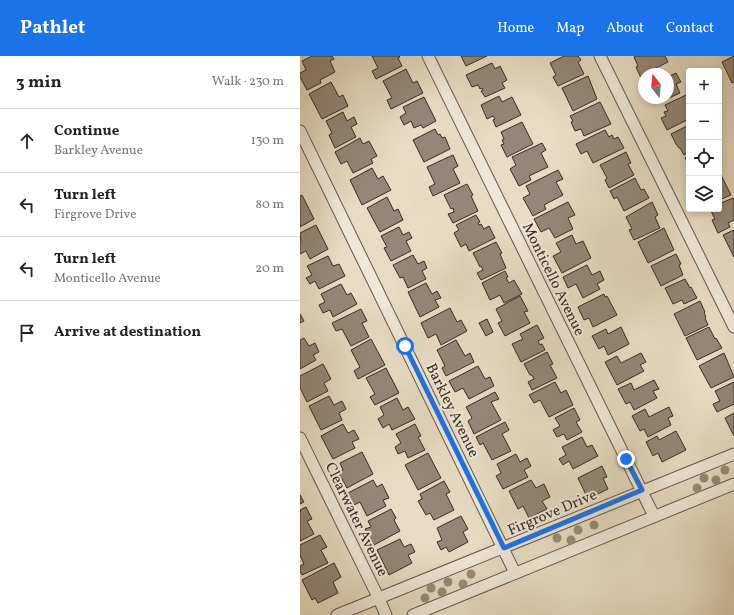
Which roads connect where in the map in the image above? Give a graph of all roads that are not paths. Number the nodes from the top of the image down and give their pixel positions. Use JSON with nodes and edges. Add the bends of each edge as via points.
{"nodes":[{"id":1,"x":428,"y":56,"type":"edge"},
{"id":2,"x":600,"y":56,"type":"edge"},
{"id":3,"x":300,"y":131,"type":"edge"},
{"id":4,"x":734,"y":327,"type":"edge"},
{"id":5,"x":300,"y":438,"type":"edge"},
{"id":6,"x":734,"y":454,"type":"edge"},
{"id":7,"x":734,"y":484,"type":"edge"},
{"id":8,"x":642,"y":490,"type":"junction"},
{"id":9,"x":654,"y":516,"type":"junction"},
{"id":10,"x":504,"y":548,"type":"junction"},
{"id":11,"x":515,"y":573,"type":"junction"},
{"id":12,"x":379,"y":599,"type":"junction"},
{"id":13,"x":337,"y":615,"type":"edge"},
{"id":14,"x":386,"y":615,"type":"edge"},
{"id":15,"x":413,"y":615,"type":"edge"}],
"edges":[{"from":1,"to":8,"type":"street","name":"Monticello Avenue"},
{"from":2,"to":4,"type":"street"},
{"from":3,"to":10,"type":"street","name":"Barkley Avenue"},
{"from":5,"to":12,"type":"street","name":"Clearwater Avenue"},
{"from":6,"to":8,"type":"street","name":"Firgrove Drive"},
{"from":7,"to":9,"type":"street"},
{"from":8,"to":9,"type":"street","name":"Monticello Avenue"},
{"from":8,"to":10,"type":"street","name":"Firgrove Drive"},
{"from":9,"to":11,"type":"street"},
{"from":10,"to":11,"type":"street","name":"Barkley Avenue"},
{"from":10,"to":12,"type":"street","name":"Firgrove Drive"},
{"from":11,"to":15,"type":"street"},
{"from":12,"to":13,"type":"street","name":"Firgrove Drive"},
{"from":12,"to":14,"type":"street","name":"Clearwater Avenue"}]}
